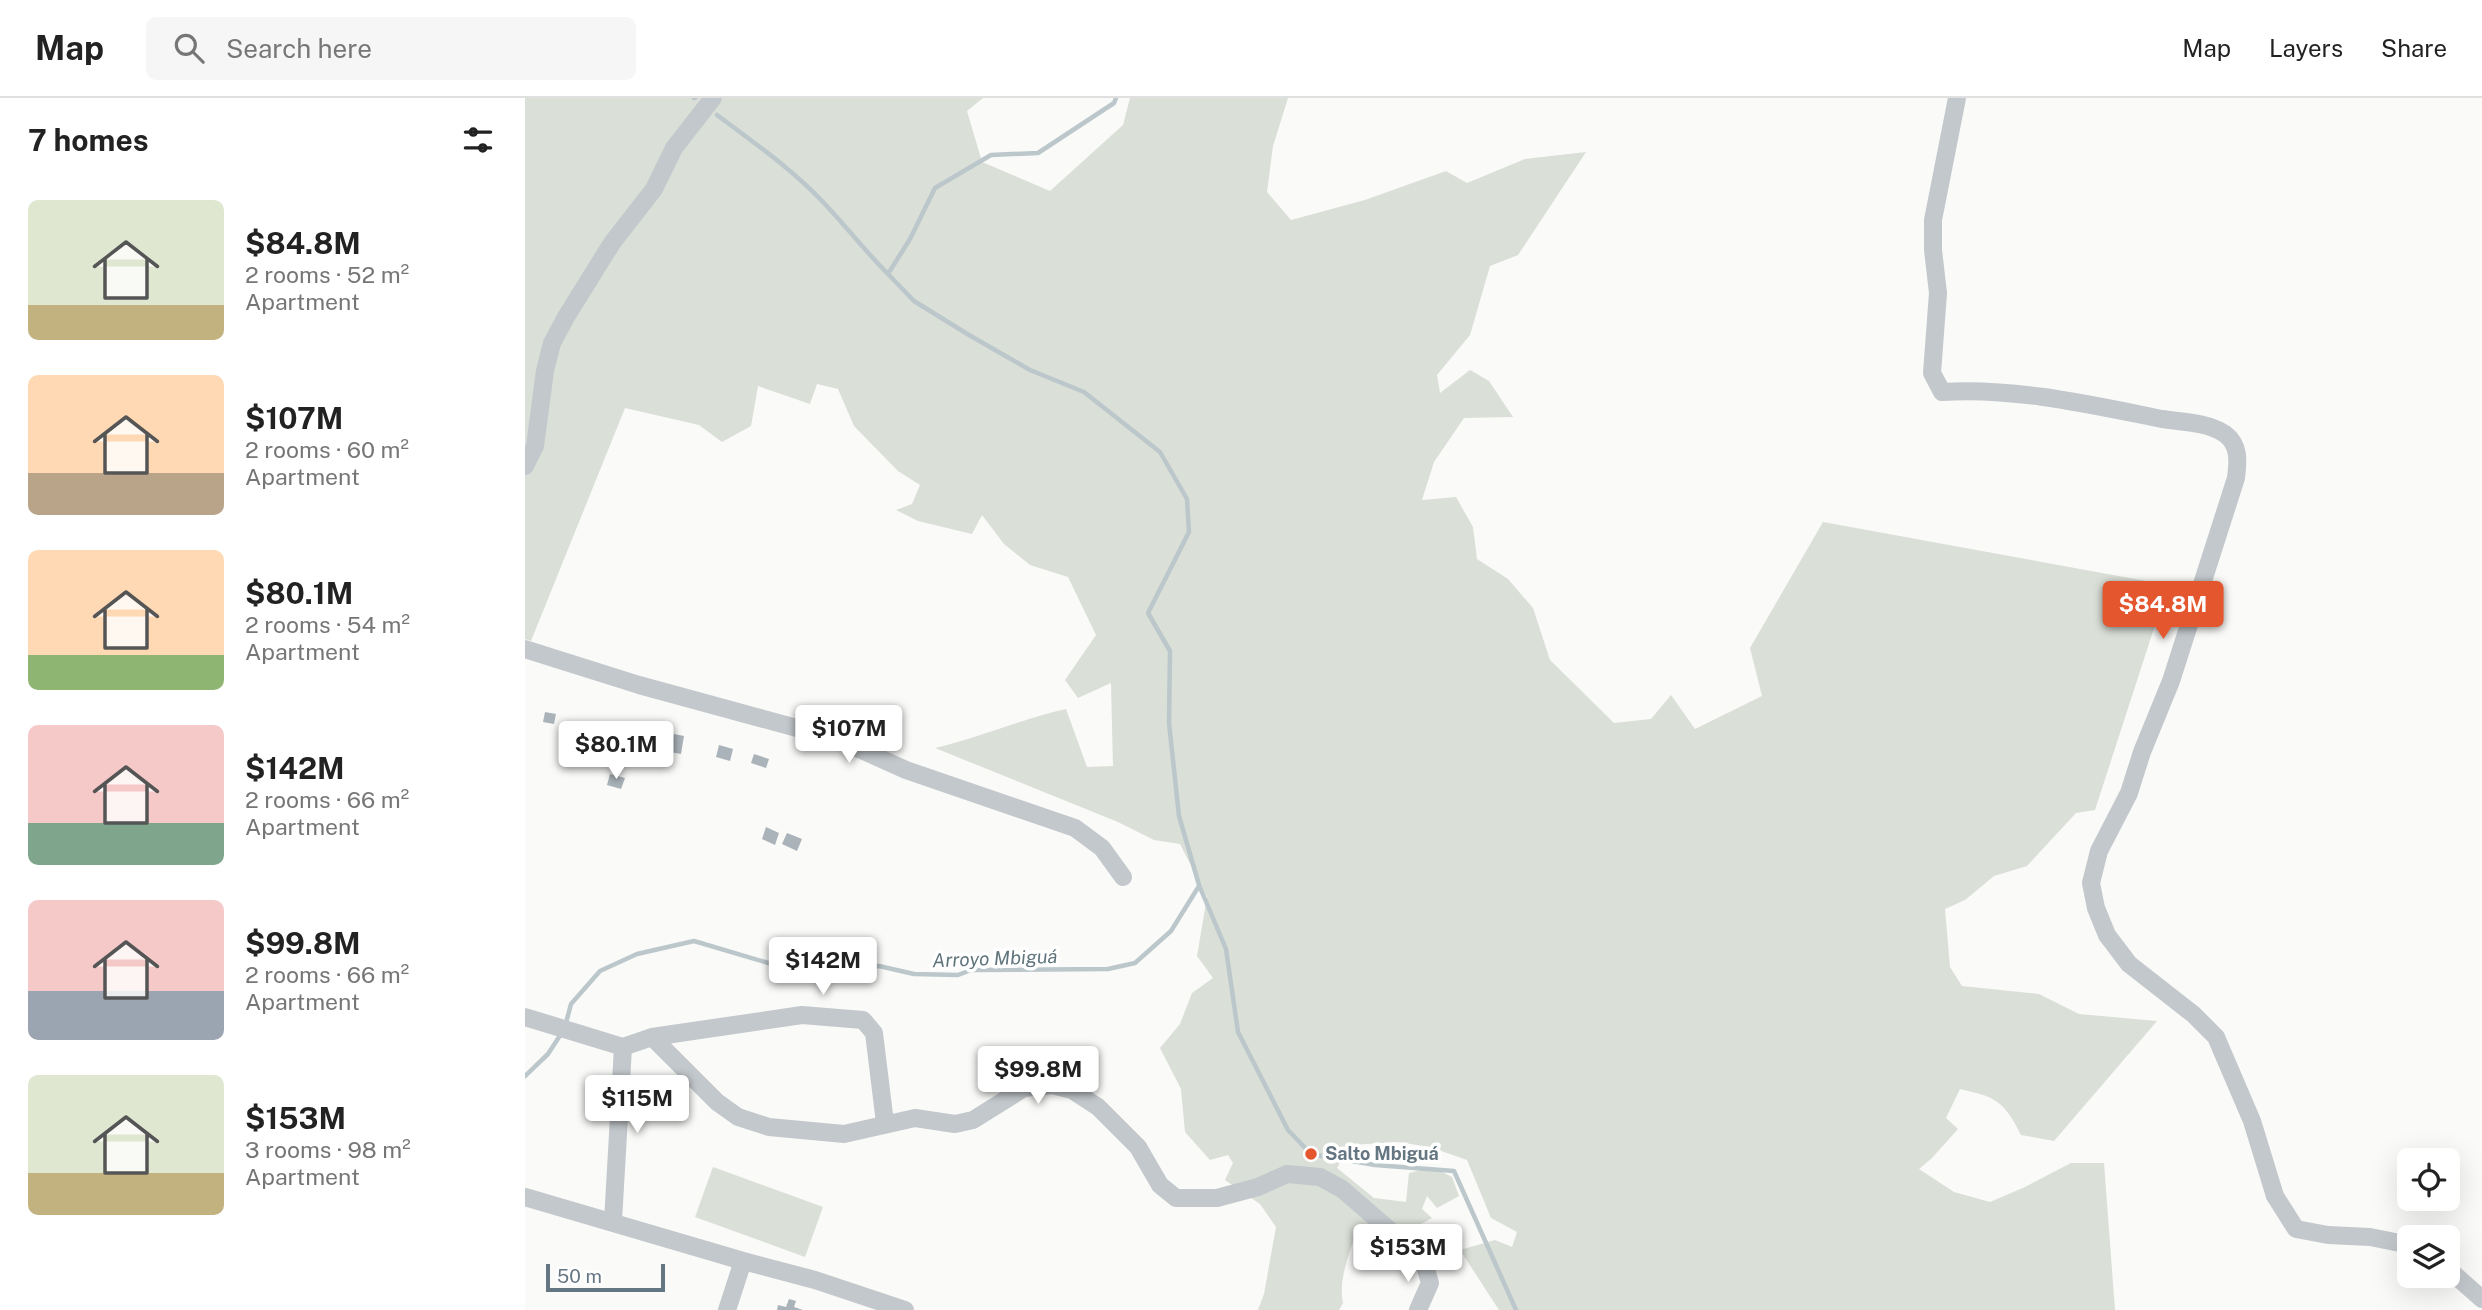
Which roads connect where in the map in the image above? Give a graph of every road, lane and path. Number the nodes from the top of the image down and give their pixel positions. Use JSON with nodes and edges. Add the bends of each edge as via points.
{"nodes":[{"id":1,"x":713,"y":98,"type":"edge"},
{"id":2,"x":1957,"y":98,"type":"edge"},
{"id":3,"x":525,"y":466,"type":"edge"},
{"id":4,"x":525,"y":649,"type":"edge"},
{"id":5,"x":1123,"y":877,"type":"dead end"},
{"id":6,"x":525,"y":1017,"type":"edge"},
{"id":7,"x":652,"y":1037,"type":"junction"},
{"id":8,"x":623,"y":1047,"type":"junction"},
{"id":9,"x":885,"y":1123,"type":"junction"},
{"id":10,"x":525,"y":1197,"type":"edge"},
{"id":11,"x":613,"y":1221,"type":"junction"},
{"id":12,"x":2397,"y":1242,"type":"edge"},
{"id":13,"x":743,"y":1261,"type":"junction"},
{"id":14,"x":2460,"y":1280,"type":"edge"},
{"id":15,"x":2482,"y":1299,"type":"edge"},
{"id":16,"x":727,"y":1310,"type":"edge"},
{"id":17,"x":905,"y":1310,"type":"edge"},
{"id":18,"x":1418,"y":1310,"type":"edge"}],
"edges":[{"from":1,"to":3,"type":"street","via":[[674,148],[654,189],[612,243],[552,343],[535,446]]},
{"from":2,"to":12,"type":"street","via":[[1933,220],[1938,293],[1932,373],[1942,392],[1972,390],[2059,400],[2199,424],[2225,435],[2239,455],[2236,478],[2171,681],[2129,793],[2099,851],[2091,883],[2096,908],[2107,935],[2129,964],[2216,1037],[2252,1121],[2275,1196],[2296,1229]]},
{"from":4,"to":5,"type":"street","via":[[838,739],[906,770],[1076,828],[1102,848]]},
{"from":6,"to":8,"type":"street"},
{"from":7,"to":8,"type":"street"},
{"from":7,"to":9,"type":"street","via":[[717,1102],[739,1117],[769,1127],[844,1134]]},
{"from":7,"to":9,"type":"street","via":[[802,1015],[863,1020],[874,1033]]},
{"from":8,"to":11,"type":"street"},
{"from":9,"to":18,"type":"street","via":[[915,1118],[955,1124],[973,1120],[1024,1088],[1052,1084],[1072,1090],[1098,1107],[1138,1147],[1160,1185],[1176,1198],[1217,1198],[1258,1188],[1287,1174],[1320,1177],[1342,1189],[1423,1259],[1430,1283]]},
{"from":10,"to":11,"type":"street"},
{"from":11,"to":13,"type":"street"},
{"from":13,"to":16,"type":"street"},
{"from":13,"to":17,"type":"street"},
{"from":14,"to":15,"type":"street"}]}
